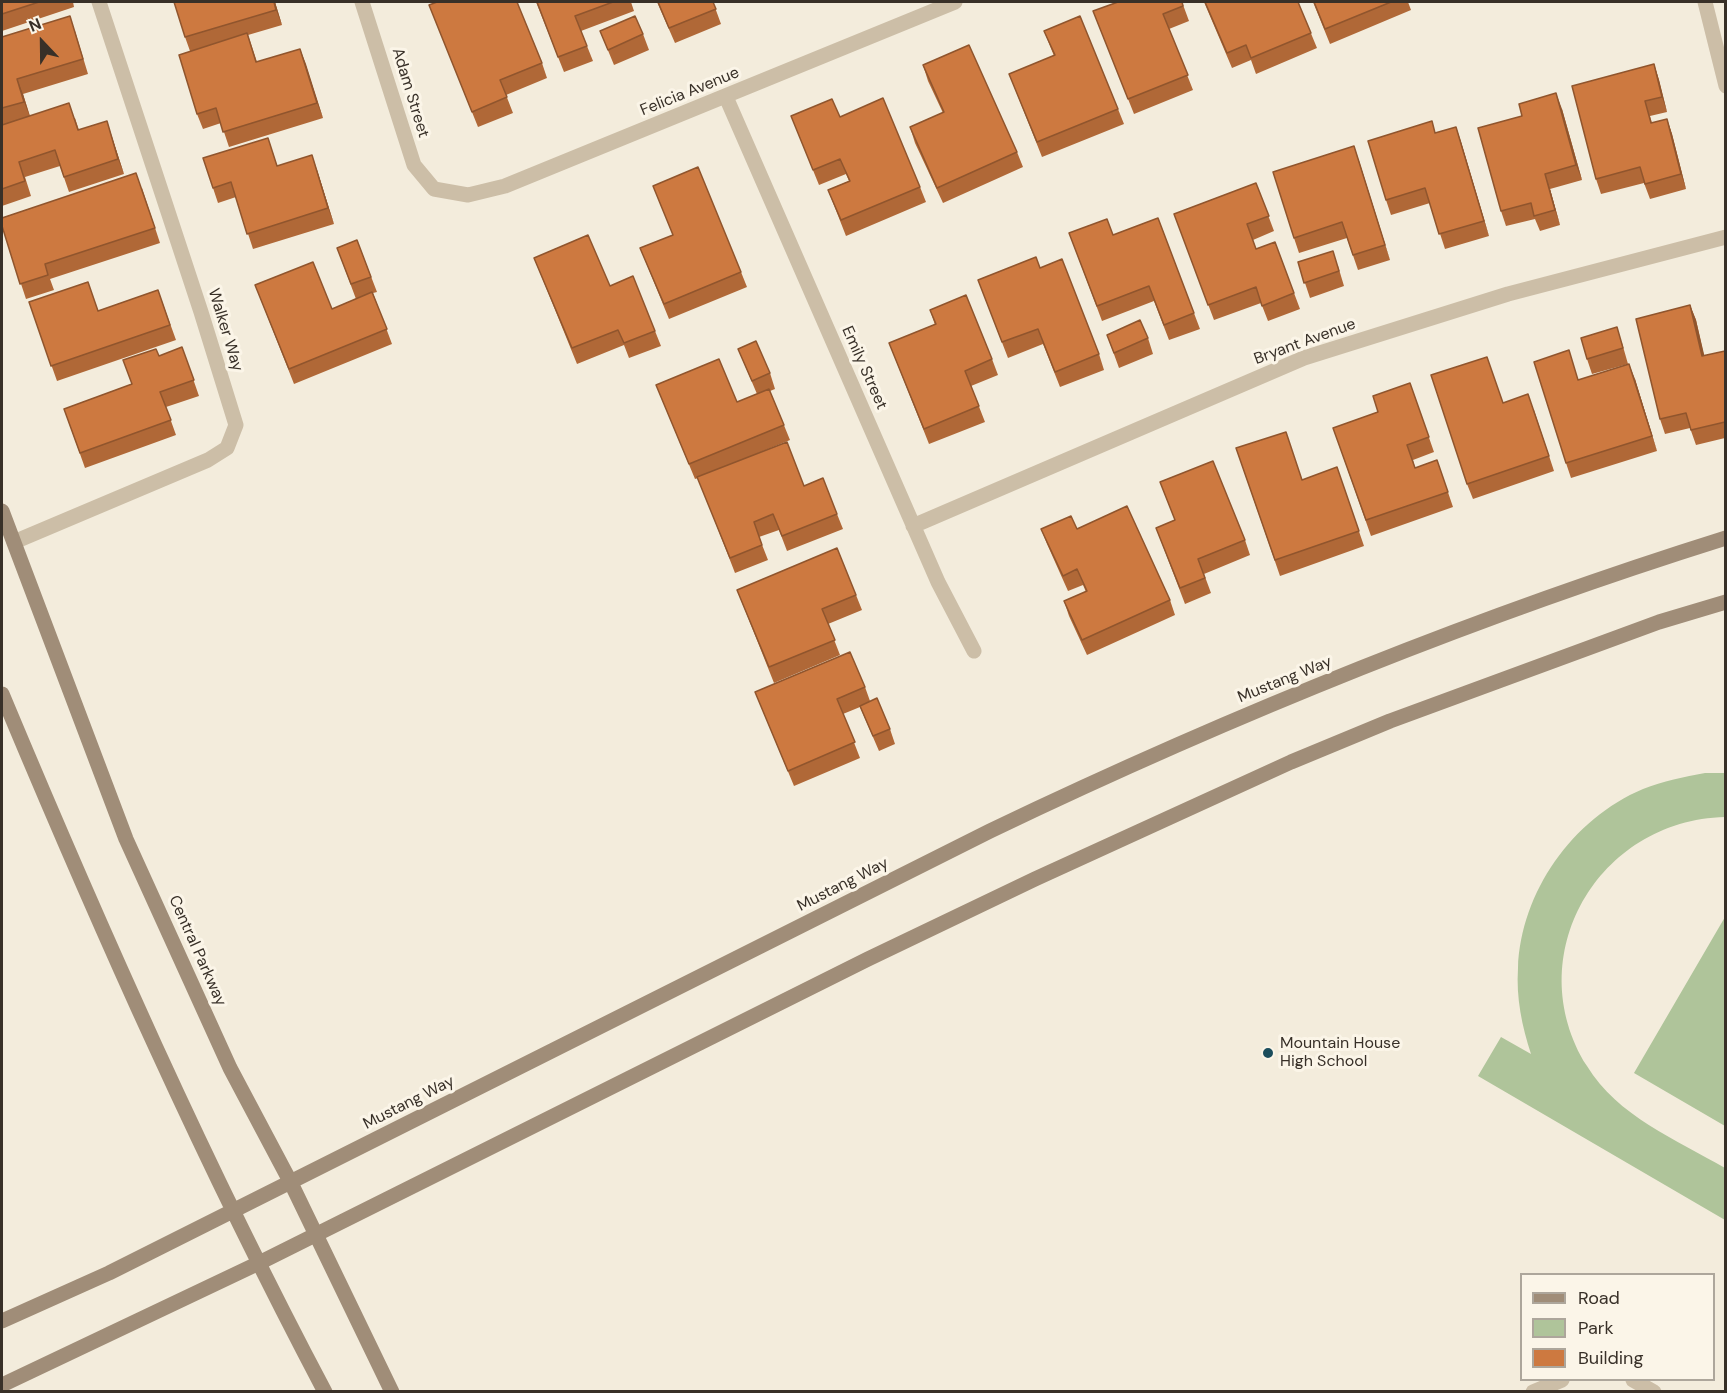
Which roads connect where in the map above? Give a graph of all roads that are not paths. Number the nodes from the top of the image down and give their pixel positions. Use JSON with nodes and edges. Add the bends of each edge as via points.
{"nodes":[{"id":1,"x":99,"y":2,"type":"edge"},
{"id":2,"x":362,"y":2,"type":"edge"},
{"id":3,"x":955,"y":2,"type":"edge"},
{"id":4,"x":1705,"y":2,"type":"edge"},
{"id":5,"x":1725,"y":86,"type":"edge"},
{"id":6,"x":726,"y":97,"type":"junction"},
{"id":7,"x":434,"y":189,"type":"joint"},
{"id":8,"x":1725,"y":237,"type":"edge"},
{"id":9,"x":2,"y":511,"type":"edge"},
{"id":10,"x":913,"y":526,"type":"junction"},
{"id":11,"x":1725,"y":538,"type":"edge"},
{"id":12,"x":14,"y":542,"type":"junction"},
{"id":13,"x":1725,"y":602,"type":"edge"},
{"id":14,"x":974,"y":651,"type":"dead end"},
{"id":15,"x":2,"y":694,"type":"edge"},
{"id":16,"x":291,"y":1183,"type":"junction"},
{"id":17,"x":232,"y":1211,"type":"junction"},
{"id":18,"x":315,"y":1234,"type":"junction"},
{"id":19,"x":259,"y":1263,"type":"junction"},
{"id":20,"x":2,"y":1321,"type":"edge"},
{"id":21,"x":1560,"y":1381,"type":"edge"},
{"id":22,"x":1627,"y":1381,"type":"edge"},
{"id":23,"x":1635,"y":1381,"type":"edge"},
{"id":24,"x":2,"y":1385,"type":"edge"},
{"id":25,"x":325,"y":1392,"type":"edge"},
{"id":26,"x":392,"y":1392,"type":"edge"},
{"id":27,"x":1533,"y":1392,"type":"edge"},
{"id":28,"x":1639,"y":1392,"type":"edge"},
{"id":29,"x":1654,"y":1392,"type":"edge"}],
"edges":[{"from":1,"to":12,"type":"street","name":"Walker Way","via":[[236,425],[227,448],[208,460]]},
{"from":2,"to":7,"type":"street","name":"Adam Street","via":[[414,165]]},
{"from":3,"to":6,"type":"street","name":"Felicia Avenue"},
{"from":4,"to":5,"type":"street"},
{"from":6,"to":7,"type":"street","name":"Felicia Avenue","via":[[505,186],[468,195]]},
{"from":6,"to":10,"type":"street","name":"Emily Street"},
{"from":8,"to":10,"type":"street","name":"Bryant Avenue","via":[[1508,294],[1304,358]]},
{"from":9,"to":12,"type":"street","name":"Central Parkway"},
{"from":10,"to":14,"type":"street","name":"Emily Street"},
{"from":11,"to":16,"type":"street","name":"Mustang Way","via":[[1473,624],[1109,774]]},
{"from":12,"to":16,"type":"street","name":"Central Parkway","via":[[126,839],[230,1068]]},
{"from":13,"to":18,"type":"street","via":[[1659,621],[1291,762],[868,959]]},
{"from":15,"to":17,"type":"street","via":[[72,863]]},
{"from":16,"to":17,"type":"street","name":"Mustang Way"},
{"from":16,"to":18,"type":"street","name":"Central Parkway"},
{"from":17,"to":19,"type":"street"},
{"from":17,"to":20,"type":"street","name":"Mustang Way"},
{"from":18,"to":19,"type":"street"},
{"from":18,"to":26,"type":"street","name":"Central Parkway"},
{"from":19,"to":24,"type":"street"},
{"from":19,"to":25,"type":"street"},
{"from":21,"to":27,"type":"street"},
{"from":22,"to":28,"type":"street"},
{"from":23,"to":29,"type":"street"}]}
